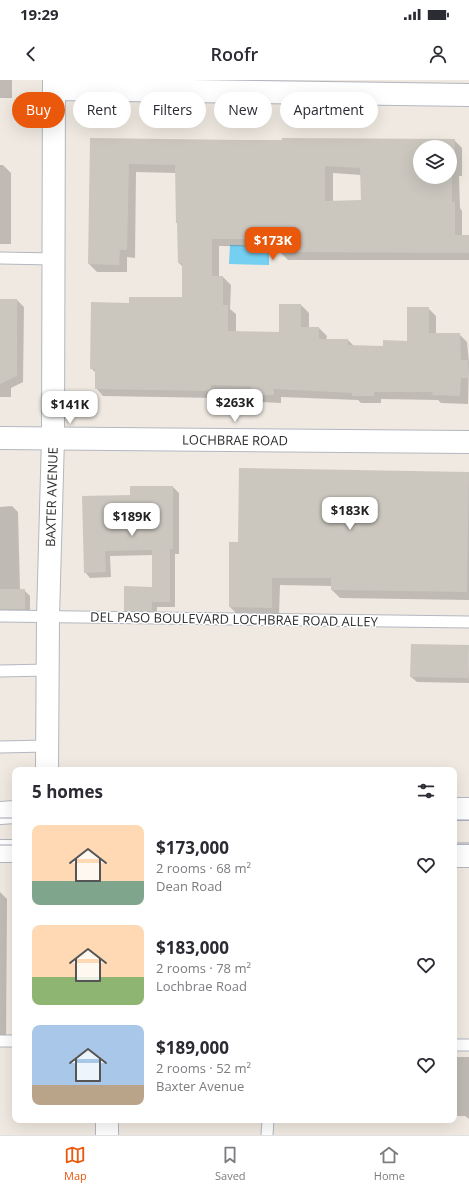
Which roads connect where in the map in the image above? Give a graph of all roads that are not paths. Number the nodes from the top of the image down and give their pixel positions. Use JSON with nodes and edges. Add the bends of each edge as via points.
{"nodes":[{"id":1,"x":54,"y":85,"type":"edge"},
{"id":2,"x":469,"y":95,"type":"edge"},
{"id":3,"x":0,"y":258,"type":"edge"},
{"id":4,"x":54,"y":259,"type":"junction"},
{"id":5,"x":0,"y":438,"type":"edge"},
{"id":6,"x":53,"y":438,"type":"junction"},
{"id":7,"x":469,"y":442,"type":"edge"},
{"id":8,"x":0,"y":616,"type":"edge"},
{"id":9,"x":48,"y":617,"type":"junction"},
{"id":10,"x":469,"y":622,"type":"edge"},
{"id":11,"x":48,"y":670,"type":"junction"},
{"id":12,"x":0,"y":672,"type":"edge"},
{"id":13,"x":47,"y":746,"type":"junction"},
{"id":14,"x":0,"y":747,"type":"edge"},
{"id":15,"x":47,"y":767,"type":"edge"},
{"id":16,"x":457,"y":809,"type":"edge"},
{"id":17,"x":469,"y":809,"type":"edge"},
{"id":18,"x":12,"y":812,"type":"edge"},
{"id":19,"x":0,"y":813,"type":"edge"},
{"id":20,"x":0,"y":851,"type":"edge"},
{"id":21,"x":12,"y":851,"type":"edge"},
{"id":22,"x":457,"y":856,"type":"edge"},
{"id":23,"x":469,"y":856,"type":"edge"},
{"id":24,"x":0,"y":1041,"type":"edge"},
{"id":25,"x":12,"y":1041,"type":"edge"},
{"id":26,"x":457,"y":1045,"type":"edge"},
{"id":27,"x":469,"y":1045,"type":"edge"},
{"id":28,"x":107,"y":1123,"type":"edge"},
{"id":29,"x":268,"y":1123,"type":"edge"},
{"id":30,"x":107,"y":1135,"type":"edge"},
{"id":31,"x":267,"y":1135,"type":"edge"}],
"edges":[{"from":1,"to":2,"type":"street"},
{"from":1,"to":4,"type":"street","name":"BAXTER AVENUE"},
{"from":3,"to":4,"type":"lane"},
{"from":4,"to":6,"type":"street","name":"BAXTER AVENUE"},
{"from":5,"to":6,"type":"street","name":"LOCHBRAE ROAD"},
{"from":6,"to":7,"type":"street","name":"LOCHBRAE ROAD"},
{"from":6,"to":9,"type":"street","name":"BAXTER AVENUE"},
{"from":8,"to":9,"type":"lane","name":"DEL PASO BOULEVARD LOCHBRAE ROAD ALLEY"},
{"from":9,"to":10,"type":"lane","name":"DEL PASO BOULEVARD LOCHBRAE ROAD ALLEY"},
{"from":9,"to":11,"type":"street","name":"BAXTER AVENUE"},
{"from":11,"to":12,"type":"lane"},
{"from":11,"to":13,"type":"street","name":"BAXTER AVENUE"},
{"from":13,"to":14,"type":"lane"},
{"from":13,"to":15,"type":"street","name":"BAXTER AVENUE"},
{"from":16,"to":17,"type":"street"},
{"from":18,"to":19,"type":"street"},
{"from":20,"to":21,"type":"street"},
{"from":22,"to":23,"type":"street"},
{"from":24,"to":25,"type":"lane"},
{"from":26,"to":27,"type":"lane"},
{"from":28,"to":30,"type":"street"},
{"from":29,"to":31,"type":"lane"}]}
